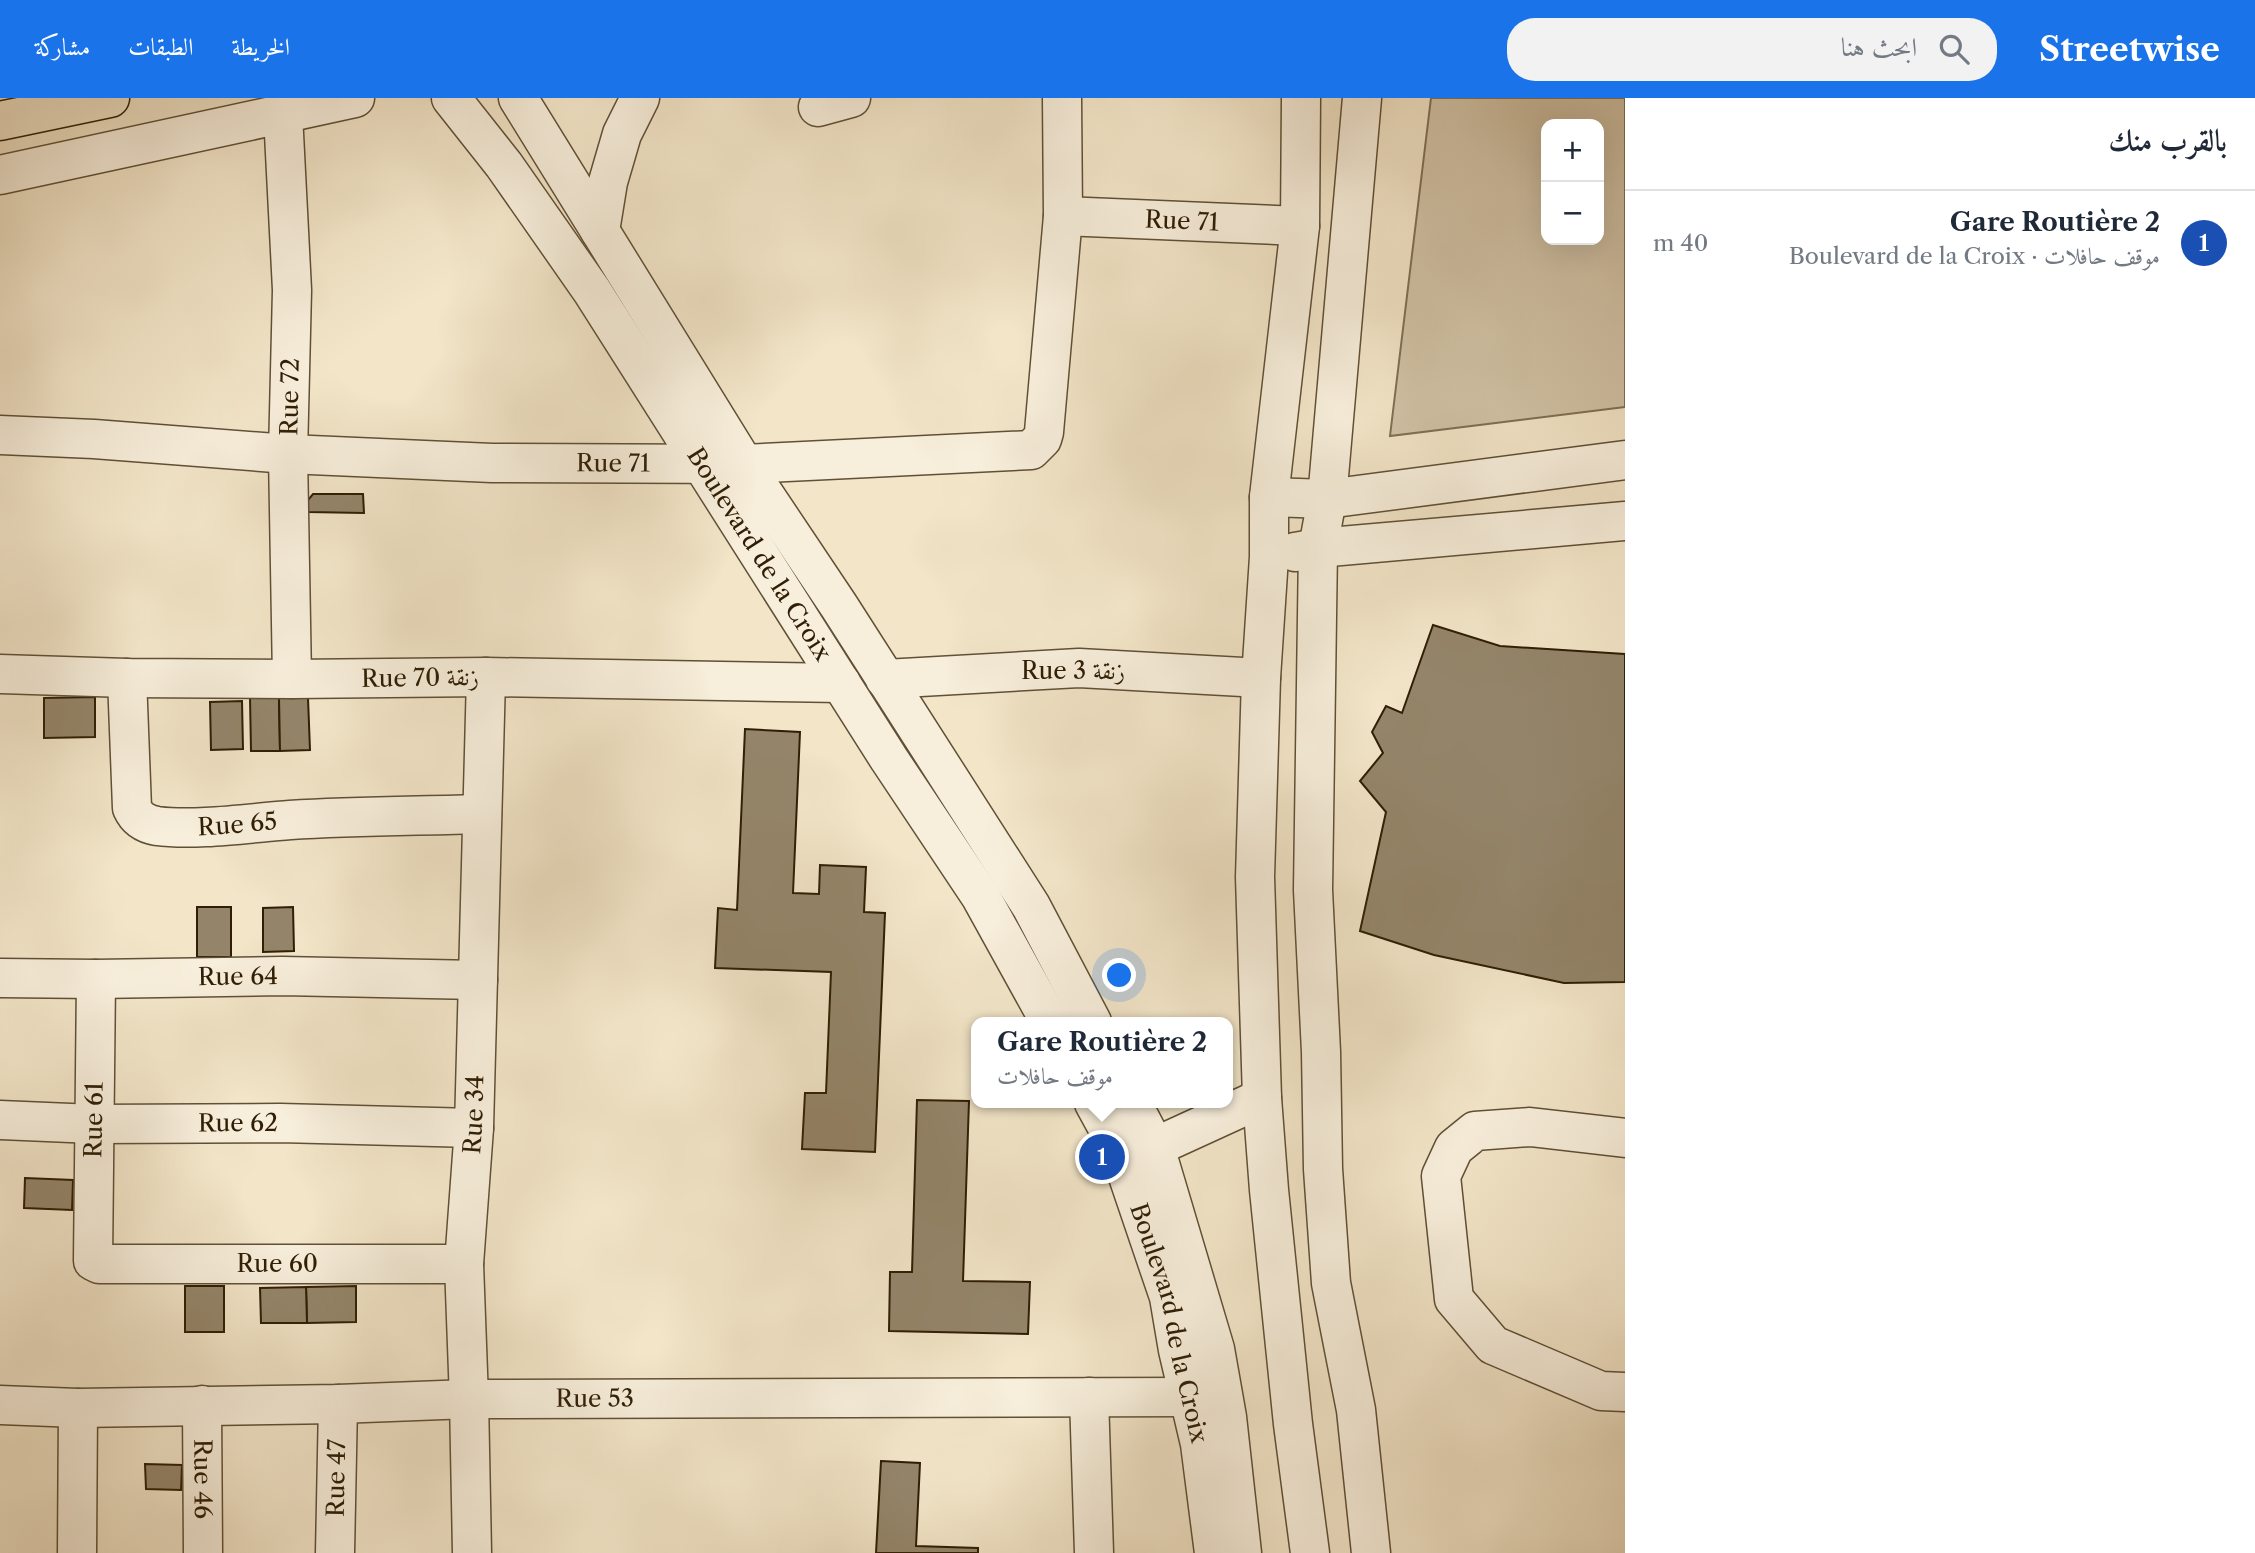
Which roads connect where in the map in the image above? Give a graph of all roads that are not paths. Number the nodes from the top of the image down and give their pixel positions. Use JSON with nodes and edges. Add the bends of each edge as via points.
{"nodes":[{"id":1,"x":110,"y":98,"type":"edge"},
{"id":2,"x":355,"y":98,"type":"edge"},
{"id":3,"x":451,"y":98,"type":"edge"},
{"id":4,"x":518,"y":98,"type":"edge"},
{"id":5,"x":640,"y":98,"type":"edge"},
{"id":6,"x":1062,"y":98,"type":"edge"},
{"id":7,"x":1301,"y":98,"type":"edge"},
{"id":8,"x":1362,"y":98,"type":"edge"},
{"id":9,"x":283,"y":114,"type":"junction"},
{"id":10,"x":0,"y":121,"type":"edge"},
{"id":11,"x":0,"y":175,"type":"edge"},
{"id":12,"x":1063,"y":216,"type":"junction"},
{"id":13,"x":1300,"y":226,"type":"junction"},
{"id":14,"x":600,"y":231,"type":"junction"},
{"id":15,"x":0,"y":435,"type":"edge"},
{"id":16,"x":288,"y":454,"type":"junction"},
{"id":17,"x":1625,"y":460,"type":"edge"},
{"id":18,"x":744,"y":464,"type":"junction"},
{"id":19,"x":704,"y":465,"type":"junction"},
{"id":20,"x":1269,"y":496,"type":"junction"},
{"id":21,"x":1328,"y":499,"type":"junction"},
{"id":22,"x":1625,"y":520,"type":"edge"},
{"id":23,"x":1318,"y":548,"type":"junction"},
{"id":24,"x":1269,"y":557,"type":"junction"},
{"id":25,"x":0,"y":674,"type":"edge"},
{"id":26,"x":486,"y":677,"type":"junction"},
{"id":27,"x":127,"y":678,"type":"junction"},
{"id":28,"x":1261,"y":678,"type":"junction"},
{"id":29,"x":292,"y":679,"type":"junction"},
{"id":30,"x":885,"y":679,"type":"junction"},
{"id":31,"x":841,"y":683,"type":"junction"},
{"id":32,"x":482,"y":814,"type":"junction"},
{"id":33,"x":0,"y":978,"type":"edge"},
{"id":34,"x":96,"y":979,"type":"junction"},
{"id":35,"x":478,"y":980,"type":"junction"},
{"id":36,"x":1047,"y":1017,"type":"edge"},
{"id":37,"x":1089,"y":1017,"type":"edge"},
{"id":38,"x":1262,"y":1098,"type":"junction"},
{"id":39,"x":1097,"y":1108,"type":"edge"},
{"id":40,"x":1135,"y":1108,"type":"edge"},
{"id":41,"x":0,"y":1120,"type":"edge"},
{"id":42,"x":94,"y":1124,"type":"junction"},
{"id":43,"x":474,"y":1128,"type":"junction"},
{"id":44,"x":1625,"y":1138,"type":"edge"},
{"id":45,"x":1155,"y":1147,"type":"junction"},
{"id":46,"x":93,"y":1261,"type":"joint"},
{"id":47,"x":464,"y":1264,"type":"junction"},
{"id":48,"x":1625,"y":1392,"type":"edge"},
{"id":49,"x":1089,"y":1397,"type":"junction"},
{"id":50,"x":1189,"y":1397,"type":"junction"},
{"id":51,"x":470,"y":1399,"type":"junction"},
{"id":52,"x":338,"y":1404,"type":"junction"},
{"id":53,"x":0,"y":1405,"type":"edge"},
{"id":54,"x":201,"y":1405,"type":"junction"},
{"id":55,"x":78,"y":1408,"type":"junction"},
{"id":56,"x":78,"y":1553,"type":"edge"},
{"id":57,"x":203,"y":1553,"type":"edge"},
{"id":58,"x":335,"y":1553,"type":"edge"},
{"id":59,"x":472,"y":1553,"type":"edge"},
{"id":60,"x":1094,"y":1553,"type":"edge"},
{"id":61,"x":1214,"y":1553,"type":"edge"},
{"id":62,"x":1242,"y":1553,"type":"edge"},
{"id":63,"x":1310,"y":1553,"type":"edge"},
{"id":64,"x":1371,"y":1553,"type":"edge"}],
"edges":[{"from":1,"to":10,"type":"highway"},
{"from":2,"to":9,"type":"street"},
{"from":3,"to":19,"type":"street","name":"Boulevard de la Croix","via":[[505,165],[592,290]]},
{"from":4,"to":14,"type":"street","name":"Boulevard de la Croix"},
{"from":5,"to":14,"type":"street","via":[[622,134]]},
{"from":6,"to":12,"type":"street","name":"Rue 71"},
{"from":7,"to":13,"type":"street"},
{"from":8,"to":21,"type":"street"},
{"from":9,"to":11,"type":"street"},
{"from":9,"to":16,"type":"street","name":"Rue 72","via":[[292,290]]},
{"from":12,"to":13,"type":"street","name":"Rue 71"},
{"from":12,"to":18,"type":"street","name":"Rue 71","via":[[1044,432],[1031,450]]},
{"from":13,"to":20,"type":"street"},
{"from":14,"to":18,"type":"street","name":"Boulevard de la Croix"},
{"from":15,"to":16,"type":"street","name":"Rue 71"},
{"from":16,"to":19,"type":"street","name":"Rue 71","via":[[492,463]]},
{"from":16,"to":29,"type":"street","name":"Rue 72"},
{"from":17,"to":21,"type":"street"},
{"from":18,"to":19,"type":"street","name":"Rue 71"},
{"from":18,"to":30,"type":"street","name":"Boulevard de la Croix"},
{"from":19,"to":31,"type":"street","name":"Boulevard de la Croix"},
{"from":20,"to":21,"type":"street"},
{"from":20,"to":24,"type":"street"},
{"from":21,"to":23,"type":"street"},
{"from":22,"to":23,"type":"street"},
{"from":23,"to":24,"type":"street"},
{"from":23,"to":64,"type":"street","via":[[1313,890],[1323,1168],[1331,1283],[1356,1410]]},
{"from":24,"to":28,"type":"street"},
{"from":25,"to":27,"type":"street","name":"Rue 70 زنقة"},
{"from":26,"to":29,"type":"street","name":"Rue 70 زنقة"},
{"from":26,"to":31,"type":"street","name":"Rue 70 زنقة"},
{"from":26,"to":32,"type":"street","name":"Rue 34"},
{"from":27,"to":29,"type":"street","name":"Rue 70 زنقة"},
{"from":27,"to":32,"type":"street","name":"Rue 65","via":[[132,808],[143,822],[178,827]]},
{"from":28,"to":30,"type":"street","name":"Rue 3 زنقة","via":[[1079,668]]},
{"from":28,"to":38,"type":"street","via":[[1255,877]]},
{"from":30,"to":37,"type":"street","name":"Boulevard de la Croix","via":[[1031,906]]},
{"from":31,"to":36,"type":"street","name":"Boulevard de la Croix","via":[[981,897]]},
{"from":32,"to":35,"type":"street","name":"Rue 34"},
{"from":33,"to":34,"type":"street","name":"Rue 64"},
{"from":34,"to":35,"type":"street","name":"Rue 64"},
{"from":34,"to":42,"type":"street","name":"Rue 61"},
{"from":35,"to":43,"type":"street","name":"Rue 34"},
{"from":38,"to":45,"type":"street"},
{"from":38,"to":63,"type":"street"},
{"from":39,"to":50,"type":"street","name":"Boulevard de la Croix","via":[[1118,1147],[1169,1297]]},
{"from":40,"to":45,"type":"street","name":"Boulevard de la Croix"},
{"from":41,"to":42,"type":"street","name":"Rue 62"},
{"from":42,"to":43,"type":"street","name":"Rue 62"},
{"from":42,"to":46,"type":"street","name":"Rue 61"},
{"from":43,"to":47,"type":"street","name":"Rue 34"},
{"from":44,"to":48,"type":"street","via":[[1530,1127],[1475,1131],[1454,1149],[1441,1176],[1454,1299],[1493,1345],[1601,1391]]},
{"from":45,"to":62,"type":"street","name":"Boulevard de la Croix","via":[[1215,1349]]},
{"from":46,"to":47,"type":"street","name":"Rue 60"},
{"from":47,"to":51,"type":"street","name":"Rue 34"},
{"from":49,"to":50,"type":"street","name":"Rue 53"},
{"from":49,"to":51,"type":"street","name":"Rue 53"},
{"from":49,"to":60,"type":"street"},
{"from":50,"to":61,"type":"street","name":"Boulevard de la Croix"},
{"from":51,"to":52,"type":"street","name":"Rue 53"},
{"from":51,"to":59,"type":"street","name":"Rue 34"},
{"from":52,"to":54,"type":"street","name":"Rue 53"},
{"from":52,"to":58,"type":"street","name":"Rue 47"},
{"from":53,"to":55,"type":"street","name":"Rue 53"},
{"from":54,"to":55,"type":"street","name":"Rue 53"},
{"from":54,"to":57,"type":"street","name":"Rue 46"},
{"from":55,"to":56,"type":"street"}]}
